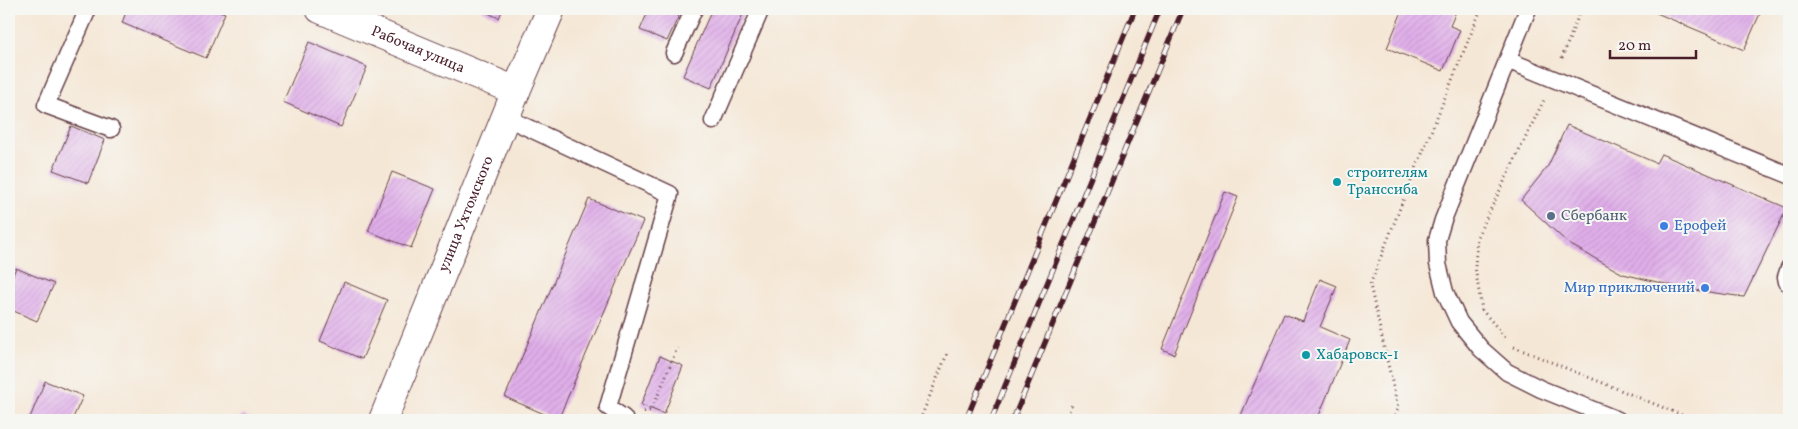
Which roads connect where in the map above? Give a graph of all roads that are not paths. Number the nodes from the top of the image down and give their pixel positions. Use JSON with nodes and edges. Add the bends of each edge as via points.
{"nodes":[{"id":1,"x":88,"y":9,"type":"edge"},
{"id":2,"x":320,"y":9,"type":"edge"},
{"id":3,"x":551,"y":9,"type":"edge"},
{"id":4,"x":694,"y":9,"type":"edge"},
{"id":5,"x":761,"y":9,"type":"edge"},
{"id":6,"x":1528,"y":9,"type":"edge"},
{"id":7,"x":674,"y":53,"type":"dead end"},
{"id":8,"x":1507,"y":60,"type":"junction"},
{"id":9,"x":516,"y":90,"type":"junction"},
{"id":10,"x":505,"y":117,"type":"junction"},
{"id":11,"x":714,"y":121,"type":"dead end"},
{"id":12,"x":111,"y":129,"type":"dead end"},
{"id":13,"x":1789,"y":175,"type":"edge"},
{"id":14,"x":1789,"y":268,"type":"edge"},
{"id":15,"x":1789,"y":284,"type":"edge"},
{"id":16,"x":624,"y":418,"type":"dead end"},
{"id":17,"x":383,"y":420,"type":"edge"},
{"id":18,"x":1618,"y":420,"type":"edge"}],
"edges":[{"from":1,"to":12,"type":"lane","via":[[46,105]]},
{"from":2,"to":9,"type":"street","name":"Рабочая улица"},
{"from":3,"to":9,"type":"street","name":"улица Ухтомского"},
{"from":4,"to":7,"type":"lane"},
{"from":5,"to":11,"type":"lane"},
{"from":6,"to":8,"type":"lane"},
{"from":8,"to":13,"type":"lane"},
{"from":8,"to":18,"type":"lane","via":[[1437,240],[1438,264],[1445,292],[1459,322],[1481,349],[1508,372],[1541,390]]},
{"from":9,"to":10,"type":"street","name":"улица Ухтомского"},
{"from":10,"to":16,"type":"lane","via":[[670,194],[608,408]]},
{"from":10,"to":17,"type":"street","name":"улица Ухтомского"},
{"from":14,"to":15,"type":"lane","via":[[1786,277]]}]}
